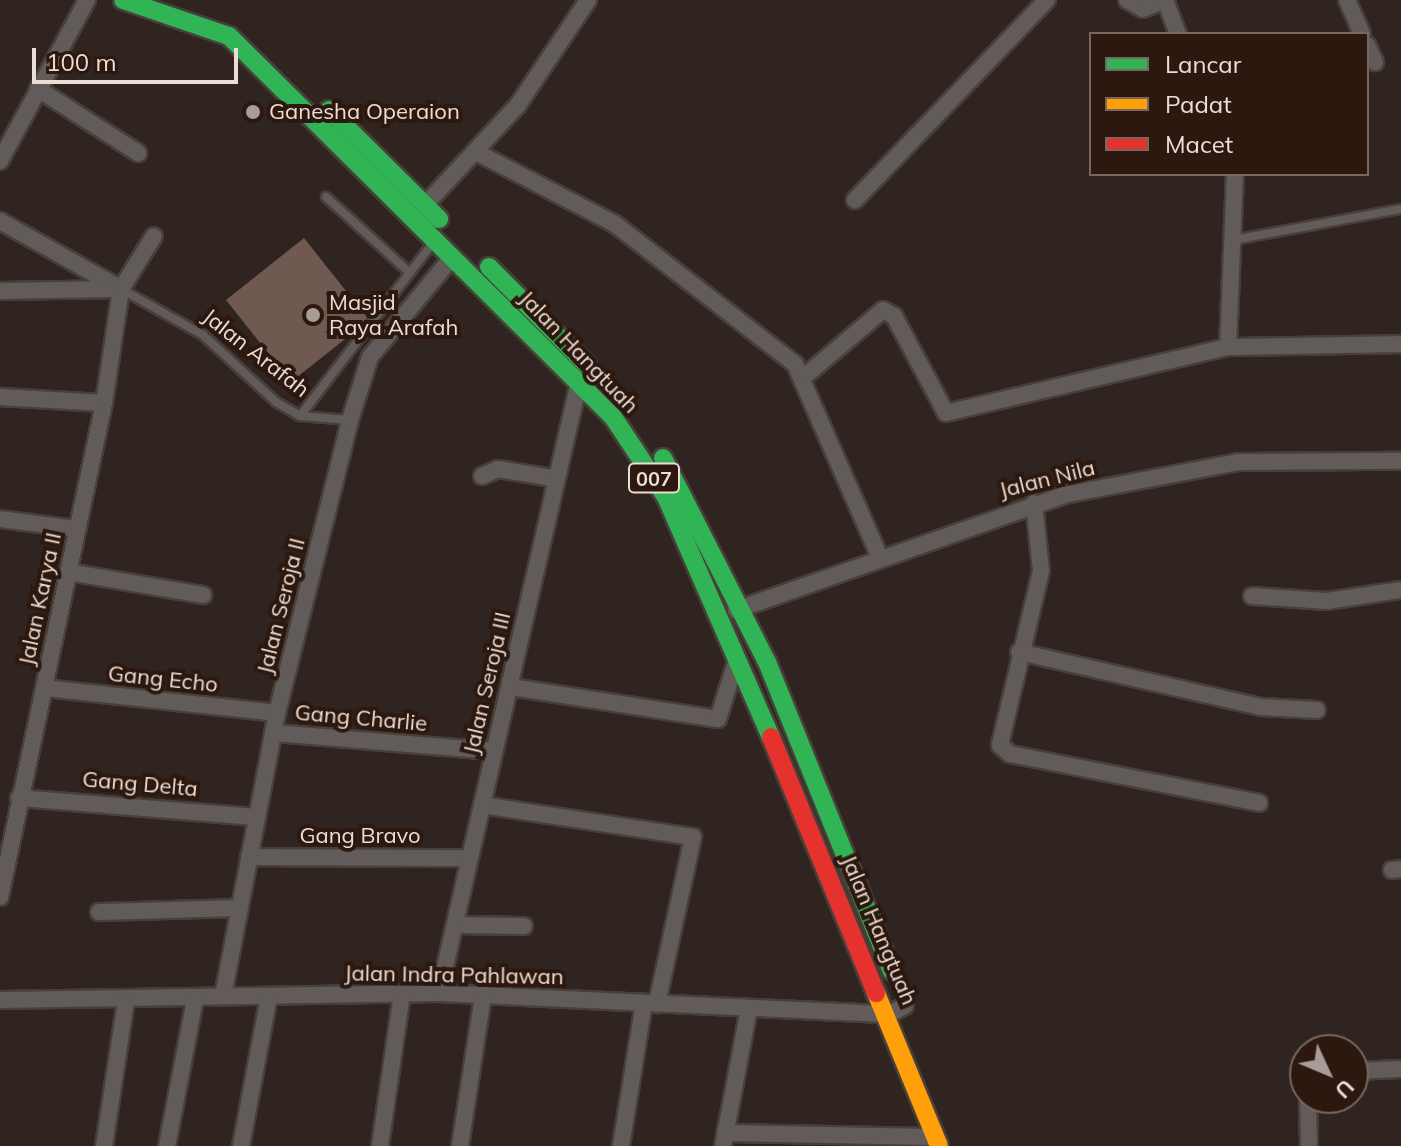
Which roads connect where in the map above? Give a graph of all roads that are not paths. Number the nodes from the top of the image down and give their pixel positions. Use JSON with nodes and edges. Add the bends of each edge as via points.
{"nodes":[{"id":1,"x":87,"y":0,"type":"edge"},
{"id":2,"x":123,"y":0,"type":"edge"},
{"id":3,"x":588,"y":0,"type":"edge"},
{"id":4,"x":1047,"y":0,"type":"edge"},
{"id":5,"x":1127,"y":0,"type":"edge"},
{"id":6,"x":1164,"y":0,"type":"edge"},
{"id":7,"x":1347,"y":0,"type":"edge"},
{"id":8,"x":213,"y":7,"type":"dead end"},
{"id":9,"x":1177,"y":32,"type":"edge"},
{"id":10,"x":1361,"y":32,"type":"edge"},
{"id":11,"x":1369,"y":49,"type":"edge"},
{"id":12,"x":1375,"y":62,"type":"dead end"},
{"id":13,"x":38,"y":89,"type":"junction"},
{"id":14,"x":138,"y":153,"type":"dead end"},
{"id":15,"x":478,"y":153,"type":"junction"},
{"id":16,"x":0,"y":161,"type":"edge"},
{"id":17,"x":1235,"y":176,"type":"edge"},
{"id":18,"x":326,"y":197,"type":"dead end"},
{"id":19,"x":855,"y":200,"type":"dead end"},
{"id":20,"x":425,"y":205,"type":"junction"},
{"id":21,"x":1401,"y":209,"type":"edge"},
{"id":22,"x":0,"y":221,"type":"edge"},
{"id":23,"x":154,"y":236,"type":"dead end"},
{"id":24,"x":1233,"y":240,"type":"junction"},
{"id":25,"x":435,"y":241,"type":"junction"},
{"id":26,"x":452,"y":257,"type":"junction"},
{"id":27,"x":408,"y":271,"type":"junction"},
{"id":28,"x":121,"y":289,"type":"junction"},
{"id":29,"x":0,"y":291,"type":"edge"},
{"id":30,"x":544,"y":319,"type":"junction"},
{"id":31,"x":528,"y":333,"type":"junction"},
{"id":32,"x":1401,"y":344,"type":"edge"},
{"id":33,"x":1228,"y":347,"type":"junction"},
{"id":34,"x":805,"y":376,"type":"junction"},
{"id":35,"x":579,"y":382,"type":"junction"},
{"id":36,"x":0,"y":397,"type":"edge"},
{"id":37,"x":104,"y":403,"type":"junction"},
{"id":38,"x":300,"y":416,"type":"junction"},
{"id":39,"x":350,"y":420,"type":"junction"},
{"id":40,"x":1401,"y":461,"type":"edge"},
{"id":41,"x":482,"y":476,"type":"dead end"},
{"id":42,"x":553,"y":478,"type":"junction"},
{"id":43,"x":1034,"y":503,"type":"junction"},
{"id":44,"x":0,"y":519,"type":"edge"},
{"id":45,"x":77,"y":529,"type":"junction"},
{"id":46,"x":880,"y":558,"type":"junction"},
{"id":47,"x":68,"y":572,"type":"junction"},
{"id":48,"x":1401,"y":590,"type":"edge"},
{"id":49,"x":203,"y":595,"type":"dead end"},
{"id":50,"x":1252,"y":596,"type":"dead end"},
{"id":51,"x":738,"y":609,"type":"junction"},
{"id":52,"x":719,"y":617,"type":"junction"},
{"id":53,"x":1019,"y":652,"type":"junction"},
{"id":54,"x":738,"y":656,"type":"junction"},
{"id":55,"x":511,"y":687,"type":"junction"},
{"id":56,"x":44,"y":688,"type":"junction"},
{"id":57,"x":1317,"y":710,"type":"dead end"},
{"id":58,"x":277,"y":713,"type":"junction"},
{"id":59,"x":273,"y":733,"type":"junction"},
{"id":60,"x":494,"y":751,"type":"junction"},
{"id":61,"x":19,"y":798,"type":"junction"},
{"id":62,"x":1259,"y":803,"type":"dead end"},
{"id":63,"x":482,"y":805,"type":"junction"},
{"id":64,"x":257,"y":817,"type":"junction"},
{"id":65,"x":249,"y":857,"type":"junction"},
{"id":66,"x":469,"y":858,"type":"junction"},
{"id":67,"x":0,"y":897,"type":"edge"},
{"id":68,"x":240,"y":908,"type":"junction"},
{"id":69,"x":99,"y":912,"type":"dead end"},
{"id":70,"x":456,"y":925,"type":"junction"},
{"id":71,"x":524,"y":926,"type":"dead end"},
{"id":72,"x":439,"y":993,"type":"junction"},
{"id":73,"x":402,"y":994,"type":"junction"},
{"id":74,"x":483,"y":995,"type":"junction"},
{"id":75,"x":223,"y":996,"type":"junction"},
{"id":76,"x":269,"y":997,"type":"junction"},
{"id":77,"x":195,"y":999,"type":"junction"},
{"id":78,"x":0,"y":1000,"type":"edge"},
{"id":79,"x":126,"y":1001,"type":"junction"},
{"id":80,"x":651,"y":1003,"type":"junction"},
{"id":81,"x":749,"y":1008,"type":"junction"},
{"id":82,"x":897,"y":1010,"type":"junction"},
{"id":83,"x":1401,"y":1069,"type":"edge"},
{"id":84,"x":1369,"y":1070,"type":"edge"},
{"id":85,"x":1308,"y":1114,"type":"edge"},
{"id":86,"x":724,"y":1139,"type":"edge"},
{"id":87,"x":938,"y":1141,"type":"edge"},
{"id":88,"x":104,"y":1146,"type":"edge"},
{"id":89,"x":167,"y":1146,"type":"edge"},
{"id":90,"x":241,"y":1146,"type":"edge"},
{"id":91,"x":380,"y":1146,"type":"edge"},
{"id":92,"x":460,"y":1146,"type":"edge"},
{"id":93,"x":621,"y":1146,"type":"edge"},
{"id":94,"x":960,"y":1146,"type":"edge"},
{"id":95,"x":1309,"y":1146,"type":"edge"}],
"edges":[{"from":1,"to":13,"type":"street"},
{"from":2,"to":25,"type":"highway","name":"Jalan Hangtuah","number":"007","via":[[202,21],[229,36]]},
{"from":3,"to":15,"type":"street"},
{"from":4,"to":19,"type":"street"},
{"from":5,"to":6,"type":"street","via":[[1143,9]]},
{"from":6,"to":9,"type":"street"},
{"from":7,"to":10,"type":"street"},
{"from":8,"to":20,"type":"highway","name":"Jalan Hangtuah","number":"007","via":[[241,22]]},
{"from":11,"to":12,"type":"street"},
{"from":13,"to":14,"type":"street"},
{"from":13,"to":16,"type":"street"},
{"from":15,"to":20,"type":"street"},
{"from":15,"to":34,"type":"street","via":[[615,224]]},
{"from":17,"to":24,"type":"street"},
{"from":18,"to":27,"type":"lane"},
{"from":20,"to":30,"type":"highway","name":"Jalan Hangtuah","number":"007"},
{"from":21,"to":24,"type":"lane"},
{"from":22,"to":28,"type":"street"},
{"from":23,"to":28,"type":"street"},
{"from":24,"to":33,"type":"street"},
{"from":25,"to":26,"type":"highway","name":"Jalan Hangtuah","number":"007"},
{"from":25,"to":27,"type":"lane"},
{"from":26,"to":31,"type":"highway","name":"Jalan Hangtuah","number":"007"},
{"from":26,"to":39,"type":"street","name":"Jalan Seroja II","via":[[370,357]]},
{"from":27,"to":38,"type":"lane"},
{"from":28,"to":29,"type":"street"},
{"from":28,"to":37,"type":"street","name":"Jalan Karya II"},
{"from":28,"to":38,"type":"lane","name":"Jalan Arafah","via":[[203,335]]},
{"from":30,"to":31,"type":"highway"},
{"from":30,"to":51,"type":"highway","name":"Jalan Hangtuah","number":"007","via":[[651,436],[685,491]]},
{"from":31,"to":35,"type":"highway","name":"Jalan Hangtuah","number":"007"},
{"from":32,"to":33,"type":"street"},
{"from":33,"to":34,"type":"street","via":[[946,413],[894,316],[883,310]]},
{"from":34,"to":46,"type":"street"},
{"from":35,"to":42,"type":"street","name":"Jalan Seroja III"},
{"from":35,"to":52,"type":"highway","name":"Jalan Hangtuah","number":"007","via":[[613,417],[666,497]]},
{"from":36,"to":37,"type":"street"},
{"from":37,"to":45,"type":"street","name":"Jalan Karya II"},
{"from":38,"to":39,"type":"lane","name":"Jalan Arafah"},
{"from":39,"to":58,"type":"street","name":"Jalan Seroja II"},
{"from":40,"to":43,"type":"street","name":"Jalan Nila","via":[[1238,462]]},
{"from":41,"to":42,"type":"street","via":[[498,469]]},
{"from":42,"to":55,"type":"street","name":"Jalan Seroja III"},
{"from":43,"to":46,"type":"street","name":"Jalan Nila"},
{"from":43,"to":53,"type":"street","via":[[1041,571]]},
{"from":44,"to":45,"type":"street"},
{"from":45,"to":47,"type":"street","name":"Jalan Karya II"},
{"from":46,"to":51,"type":"street","name":"Jalan Nila"},
{"from":47,"to":49,"type":"street"},
{"from":47,"to":56,"type":"street","name":"Jalan Karya II"},
{"from":48,"to":50,"type":"street","via":[[1327,601]]},
{"from":51,"to":52,"type":"street","name":"Jalan Nila"},
{"from":51,"to":82,"type":"highway","name":"Jalan Hangtuah","number":"007","via":[[767,662]]},
{"from":52,"to":54,"type":"highway","name":"Jalan Hangtuah","number":"007"},
{"from":53,"to":57,"type":"street","via":[[1261,707]]},
{"from":53,"to":62,"type":"street","via":[[998,734],[1010,754]]},
{"from":54,"to":55,"type":"street","via":[[718,719]]},
{"from":54,"to":82,"type":"highway","name":"Jalan Hangtuah","number":"007"},
{"from":55,"to":60,"type":"street","name":"Jalan Seroja III"},
{"from":56,"to":58,"type":"street","name":"Gang Echo"},
{"from":56,"to":61,"type":"street","name":"Jalan Karya II"},
{"from":58,"to":59,"type":"street","name":"Jalan Seroja II"},
{"from":59,"to":60,"type":"street","name":"Gang Charlie"},
{"from":59,"to":64,"type":"street","name":"Jalan Seroja II"},
{"from":60,"to":63,"type":"street","name":"Jalan Seroja III"},
{"from":61,"to":64,"type":"street","name":"Gang Delta"},
{"from":61,"to":67,"type":"street","name":"Jalan Karya II"},
{"from":63,"to":66,"type":"street","name":"Jalan Seroja III"},
{"from":63,"to":80,"type":"street","via":[[693,837]]},
{"from":64,"to":65,"type":"street","name":"Jalan Seroja II"},
{"from":65,"to":66,"type":"street","name":"Gang Bravo"},
{"from":65,"to":68,"type":"street","name":"Jalan Seroja II"},
{"from":66,"to":70,"type":"street","name":"Jalan Seroja III"},
{"from":68,"to":69,"type":"street"},
{"from":68,"to":75,"type":"street","name":"Jalan Seroja II"},
{"from":70,"to":71,"type":"street"},
{"from":70,"to":72,"type":"street","name":"Jalan Seroja III"},
{"from":72,"to":73,"type":"street","name":"Jalan Indra Pahlawan"},
{"from":72,"to":74,"type":"street","name":"Jalan Indra Pahlawan"},
{"from":73,"to":76,"type":"street","name":"Jalan Indra Pahlawan"},
{"from":73,"to":91,"type":"street"},
{"from":74,"to":80,"type":"street","name":"Jalan Indra Pahlawan"},
{"from":74,"to":92,"type":"street"},
{"from":75,"to":76,"type":"street","name":"Jalan Indra Pahlawan"},
{"from":75,"to":77,"type":"street","name":"Jalan Indra Pahlawan"},
{"from":76,"to":90,"type":"street"},
{"from":77,"to":79,"type":"street","name":"Jalan Indra Pahlawan"},
{"from":77,"to":89,"type":"street"},
{"from":78,"to":79,"type":"street","name":"Jalan Indra Pahlawan"},
{"from":79,"to":88,"type":"street"},
{"from":80,"to":81,"type":"street","name":"Jalan Indra Pahlawan"},
{"from":80,"to":93,"type":"street"},
{"from":81,"to":82,"type":"street","name":"Jalan Indra Pahlawan"},
{"from":81,"to":86,"type":"street"},
{"from":82,"to":87,"type":"highway","name":"Jalan Hangtuah","number":"007"},
{"from":82,"to":94,"type":"highway","name":"Jalan Hangtuah","number":"007"},
{"from":83,"to":84,"type":"street"},
{"from":85,"to":95,"type":"street"},
{"from":86,"to":87,"type":"street"}]}
